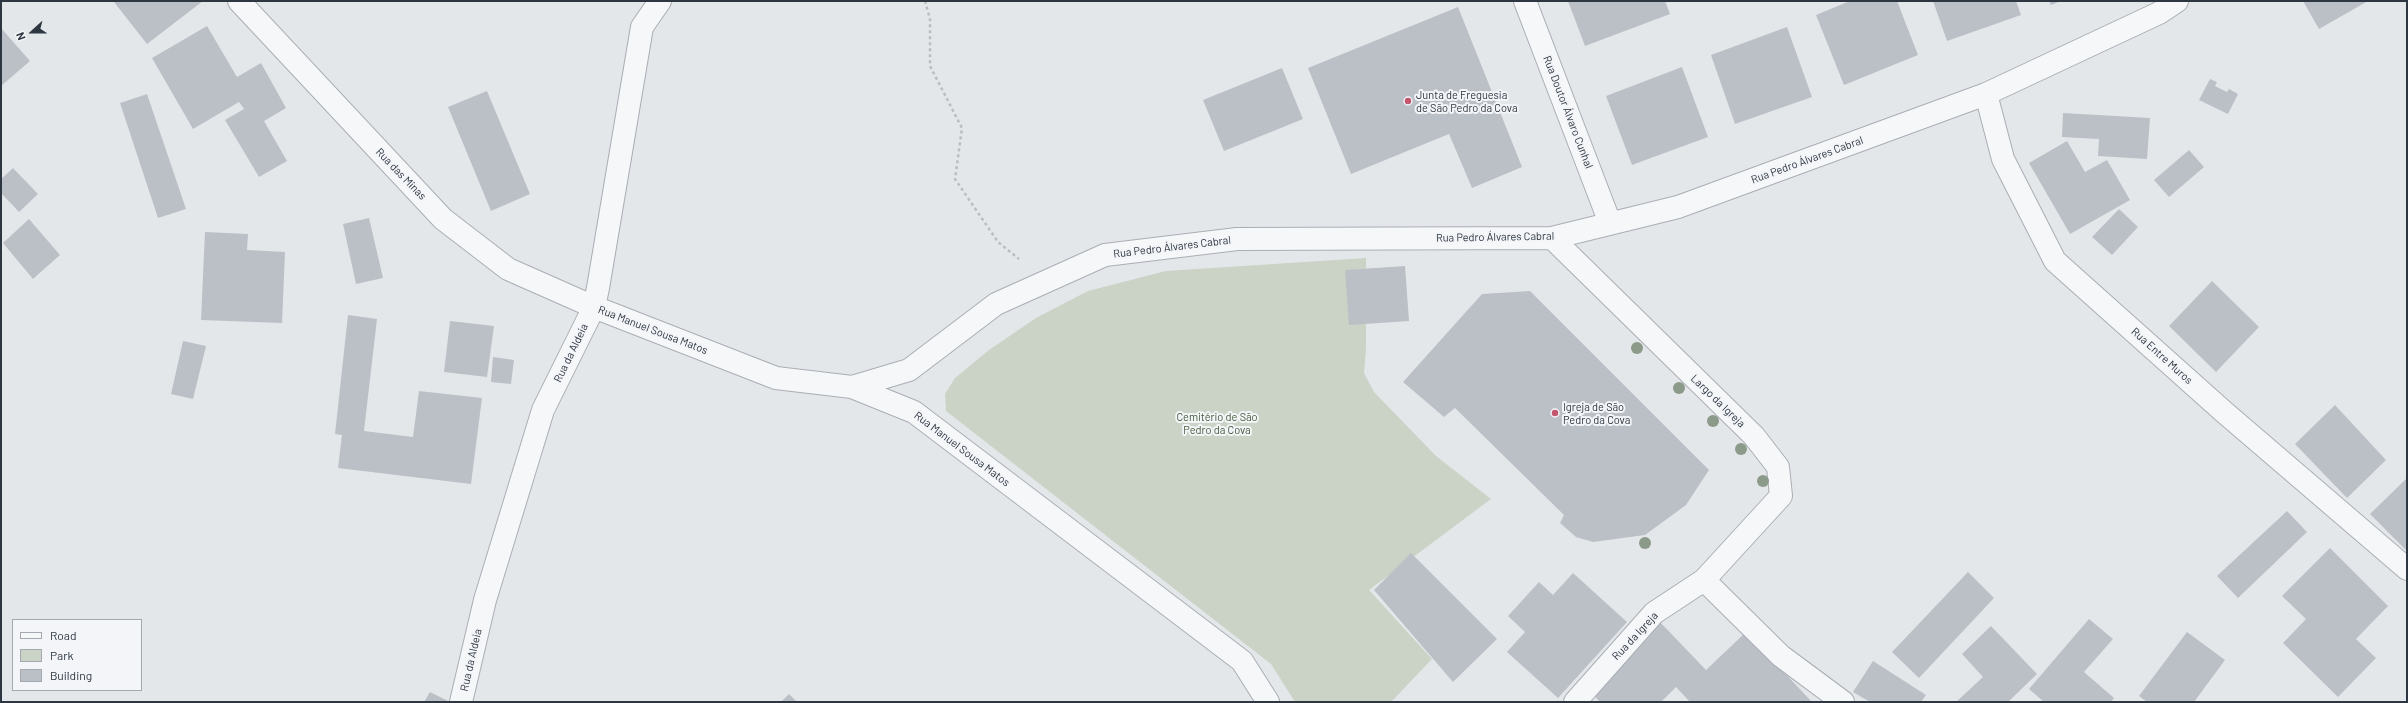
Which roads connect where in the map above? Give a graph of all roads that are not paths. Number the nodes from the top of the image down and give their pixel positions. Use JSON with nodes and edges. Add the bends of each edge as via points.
{"nodes":[{"id":1,"x":239,"y":1,"type":"edge"},
{"id":2,"x":660,"y":1,"type":"edge"},
{"id":3,"x":1525,"y":1,"type":"edge"},
{"id":4,"x":2177,"y":1,"type":"edge"},
{"id":5,"x":1986,"y":94,"type":"junction"},
{"id":6,"x":1610,"y":223,"type":"junction"},
{"id":7,"x":1552,"y":238,"type":"junction"},
{"id":8,"x":594,"y":307,"type":"junction"},
{"id":9,"x":852,"y":387,"type":"junction"},
{"id":10,"x":2407,"y":569,"type":"edge"},
{"id":11,"x":1704,"y":580,"type":"junction"},
{"id":12,"x":462,"y":702,"type":"edge"},
{"id":13,"x":1268,"y":702,"type":"edge"},
{"id":14,"x":1575,"y":702,"type":"edge"},
{"id":15,"x":1843,"y":702,"type":"edge"}],
"edges":[{"from":1,"to":8,"type":"street","name":"Rua das Minas","via":[[443,219],[508,269]]},
{"from":2,"to":8,"type":"street","name":"Rua da Aldeia","via":[[642,27]]},
{"from":3,"to":6,"type":"street","name":"Rua Doutor Álvaro Cunhal"},
{"from":4,"to":5,"type":"street","name":"Rua Pedro Álvares Cabral","via":[[2159,13]]},
{"from":5,"to":6,"type":"street","name":"Rua Pedro Álvares Cabral","via":[[1678,207]]},
{"from":5,"to":10,"type":"street","name":"Rua Entre Muros","via":[[2003,159],[2055,261],[2224,412]]},
{"from":6,"to":7,"type":"street","name":"Rua Pedro Álvares Cabral"},
{"from":7,"to":9,"type":"street","name":"Rua Pedro Álvares Cabral","via":[[1237,238],[1106,255],[996,304],[909,370]]},
{"from":7,"to":11,"type":"street","name":"Largo da Igreja","via":[[1754,436],[1778,467],[1781,496]]},
{"from":8,"to":9,"type":"street","name":"Rua Manuel Sousa Matos","via":[[776,378]]},
{"from":8,"to":12,"type":"street","name":"Rua da Aldeia","via":[[543,410],[485,600]]},
{"from":9,"to":13,"type":"street","name":"Rua Manuel Sousa Matos","via":[[914,412],[1242,661]]},
{"from":11,"to":14,"type":"street","name":"Rua da Igreja","via":[[1654,613]]},
{"from":11,"to":15,"type":"street","via":[[1781,656]]}]}
